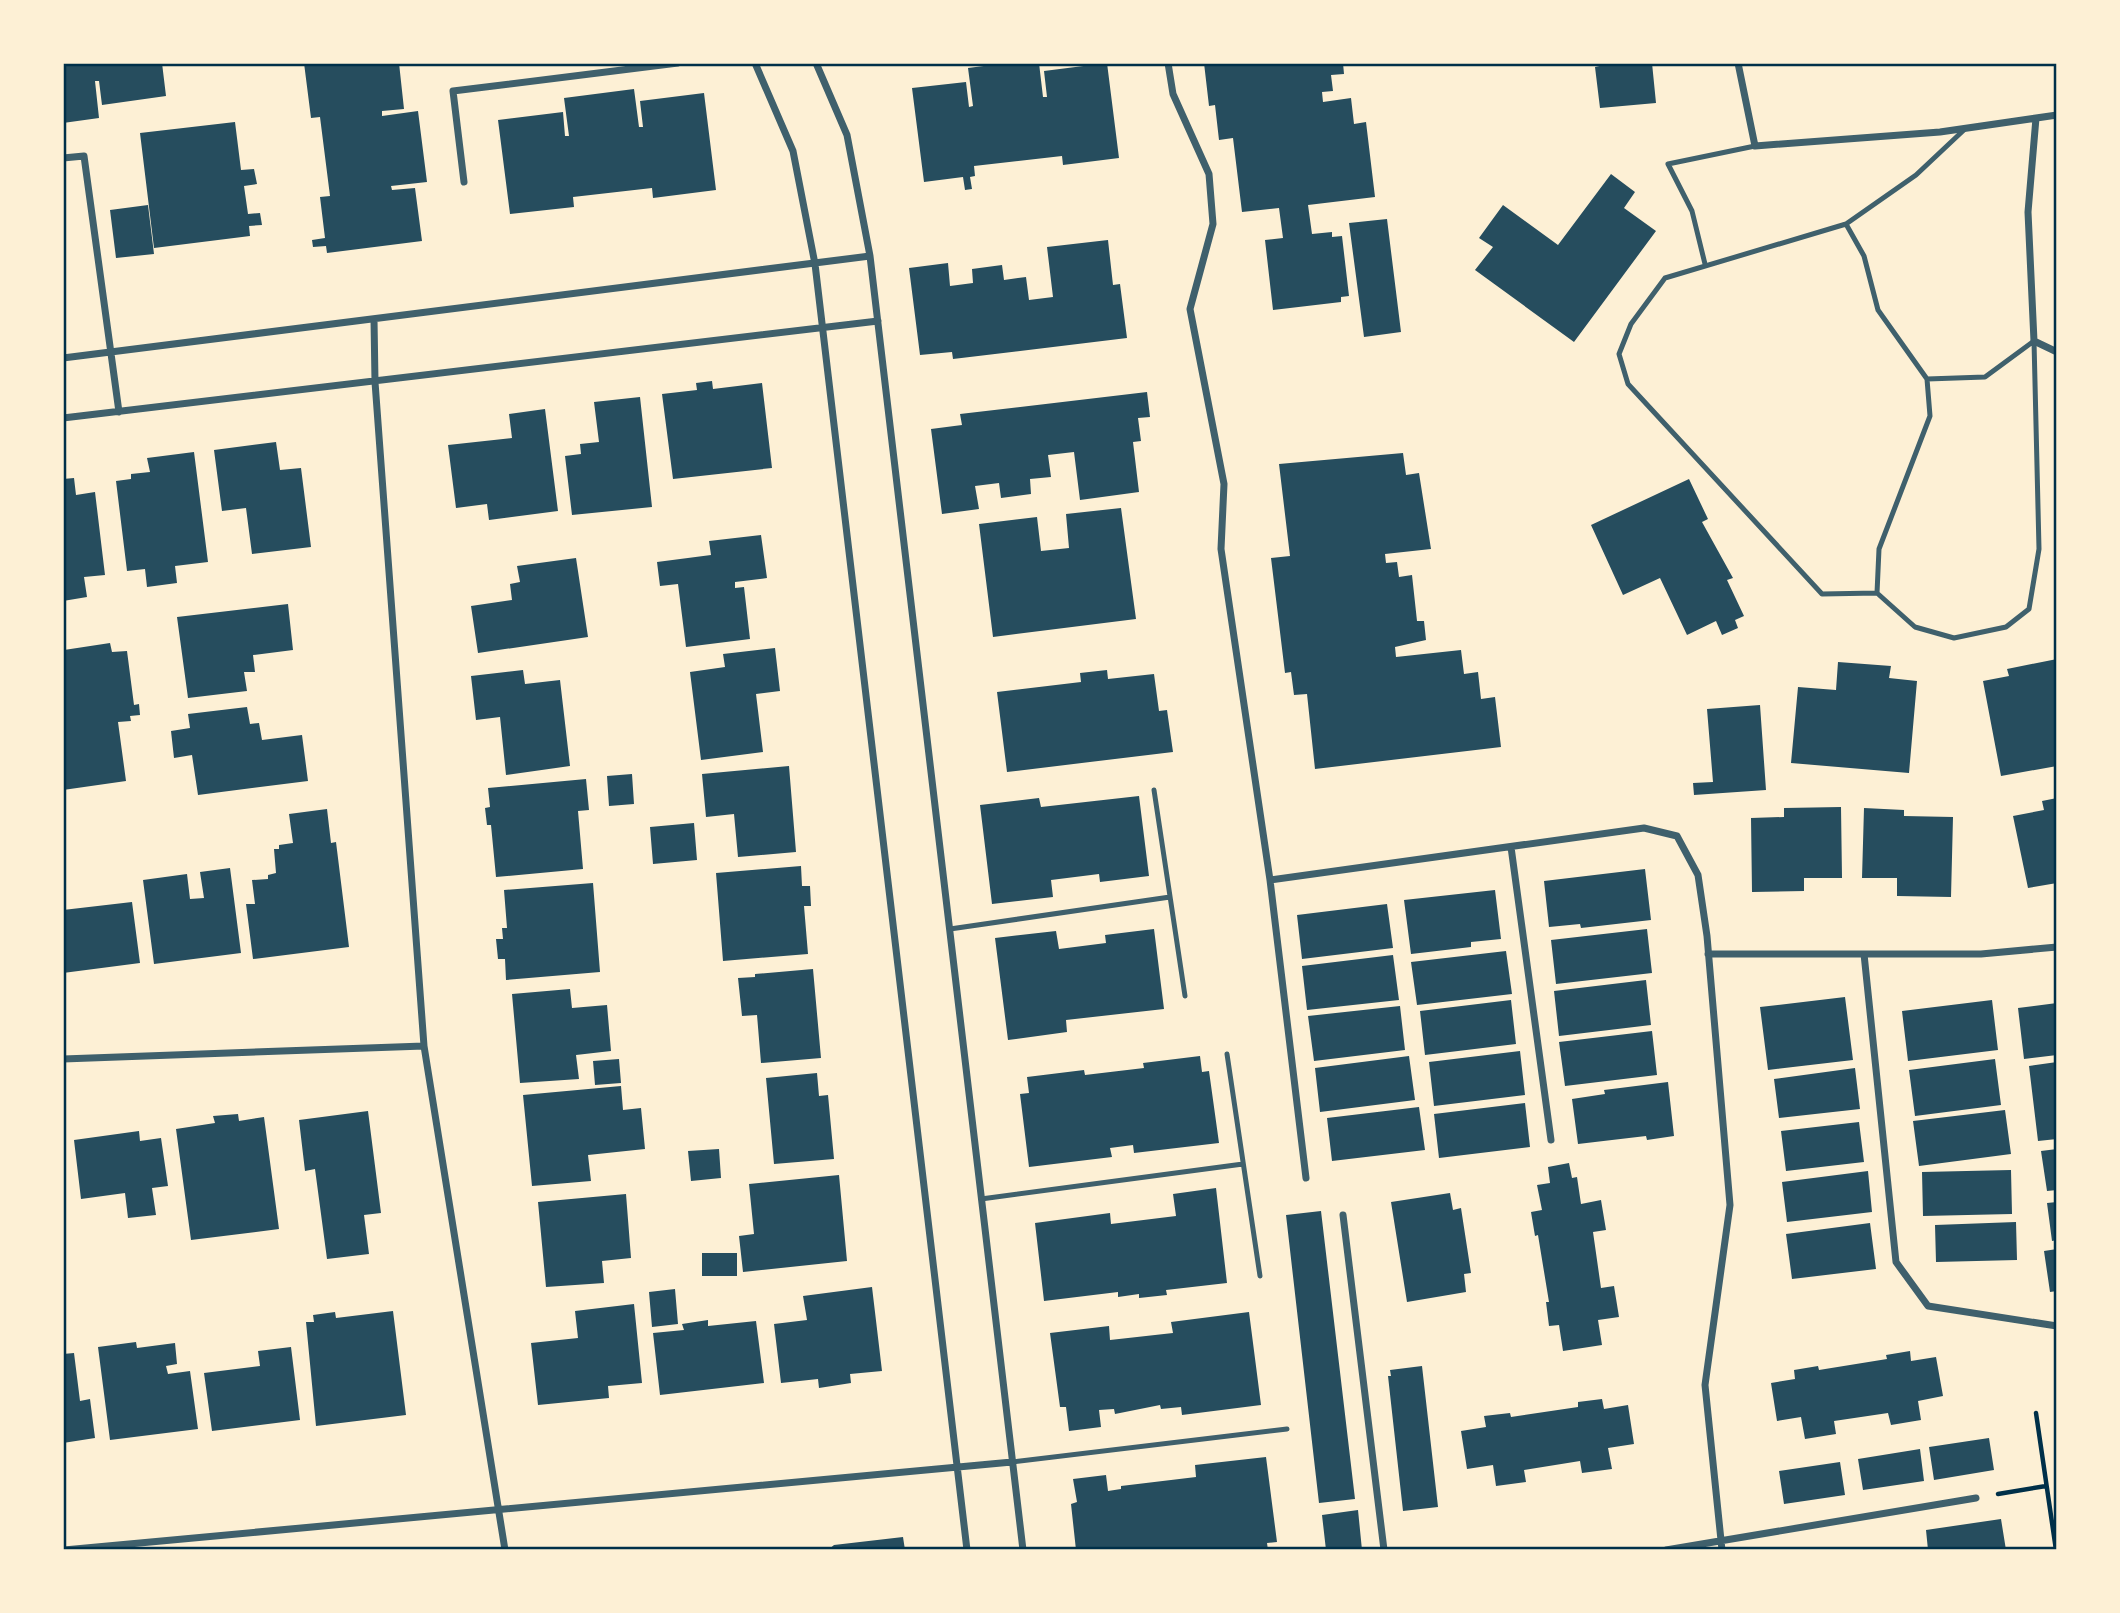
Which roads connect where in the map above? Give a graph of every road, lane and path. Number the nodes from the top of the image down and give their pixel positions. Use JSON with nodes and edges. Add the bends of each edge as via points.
{"nodes":[{"id":1,"x":678,"y":63,"type":"edge"},
{"id":2,"x":755,"y":63,"type":"edge"},
{"id":3,"x":816,"y":63,"type":"edge"},
{"id":4,"x":1168,"y":63,"type":"edge"},
{"id":5,"x":1738,"y":63,"type":"edge"},
{"id":6,"x":2057,"y":116,"type":"edge"},
{"id":7,"x":2036,"y":118,"type":"junction"},
{"id":8,"x":1966,"y":128,"type":"junction"},
{"id":9,"x":1755,"y":146,"type":"junction"},
{"id":10,"x":63,"y":159,"type":"edge"},
{"id":11,"x":464,"y":182,"type":"dead end"},
{"id":12,"x":1846,"y":224,"type":"junction"},
{"id":13,"x":870,"y":256,"type":"junction"},
{"id":14,"x":815,"y":264,"type":"junction"},
{"id":15,"x":1705,"y":264,"type":"junction"},
{"id":16,"x":374,"y":319,"type":"junction"},
{"id":17,"x":878,"y":321,"type":"junction"},
{"id":18,"x":822,"y":327,"type":"junction"},
{"id":19,"x":2034,"y":341,"type":"junction"},
{"id":20,"x":113,"y":352,"type":"junction"},
{"id":21,"x":2057,"y":352,"type":"edge"},
{"id":22,"x":63,"y":358,"type":"edge"},
{"id":23,"x":1927,"y":379,"type":"junction"},
{"id":24,"x":375,"y":382,"type":"junction"},
{"id":25,"x":119,"y":412,"type":"junction"},
{"id":26,"x":63,"y":418,"type":"edge"},
{"id":27,"x":1877,"y":593,"type":"junction"},
{"id":28,"x":1154,"y":790,"type":"dead end"},
{"id":29,"x":1511,"y":847,"type":"junction"},
{"id":30,"x":1270,"y":880,"type":"junction"},
{"id":31,"x":1170,"y":897,"type":"junction"},
{"id":32,"x":950,"y":929,"type":"junction"},
{"id":33,"x":2057,"y":947,"type":"edge"},
{"id":34,"x":1708,"y":954,"type":"junction"},
{"id":35,"x":1864,"y":954,"type":"junction"},
{"id":36,"x":1185,"y":996,"type":"dead end"},
{"id":37,"x":424,"y":1046,"type":"junction"},
{"id":38,"x":1227,"y":1054,"type":"dead end"},
{"id":39,"x":63,"y":1059,"type":"edge"},
{"id":40,"x":1550,"y":1140,"type":"dead end"},
{"id":41,"x":1243,"y":1164,"type":"junction"},
{"id":42,"x":1306,"y":1178,"type":"dead end"},
{"id":43,"x":981,"y":1199,"type":"junction"},
{"id":44,"x":1343,"y":1215,"type":"dead end"},
{"id":45,"x":1260,"y":1276,"type":"dead end"},
{"id":46,"x":2057,"y":1326,"type":"edge"},
{"id":47,"x":2036,"y":1413,"type":"dead end"},
{"id":48,"x":1286,"y":1429,"type":"dead end"},
{"id":49,"x":1012,"y":1462,"type":"junction"},
{"id":50,"x":957,"y":1469,"type":"junction"},
{"id":51,"x":2046,"y":1486,"type":"junction"},
{"id":52,"x":1976,"y":1498,"type":"joint"},
{"id":53,"x":500,"y":1508,"type":"junction"},
{"id":54,"x":1722,"y":1546,"type":"edge"},
{"id":55,"x":64,"y":1550,"type":"edge"},
{"id":56,"x":505,"y":1550,"type":"edge"},
{"id":57,"x":967,"y":1550,"type":"edge"},
{"id":58,"x":1023,"y":1550,"type":"edge"},
{"id":59,"x":1384,"y":1550,"type":"edge"},
{"id":60,"x":1667,"y":1550,"type":"edge"},
{"id":61,"x":2056,"y":1550,"type":"edge"}],
"edges":[{"from":1,"to":11,"type":"street","via":[[453,91]]},
{"from":2,"to":14,"type":"street","via":[[793,150]]},
{"from":3,"to":13,"type":"street","via":[[847,135]]},
{"from":4,"to":30,"type":"street","via":[[1173,94],[1209,174],[1213,224],[1190,309],[1224,484],[1221,549]]},
{"from":5,"to":9,"type":"street"},
{"from":6,"to":7,"type":"street"},
{"from":7,"to":8,"type":"street"},
{"from":7,"to":19,"type":"street","via":[[2028,212]]},
{"from":8,"to":9,"type":"street"},
{"from":8,"to":12,"type":"lane","via":[[1916,175]]},
{"from":9,"to":15,"type":"lane","via":[[1668,164],[1692,211]]},
{"from":10,"to":20,"type":"street","via":[[85,156]]},
{"from":12,"to":15,"type":"lane"},
{"from":12,"to":23,"type":"lane","via":[[1864,256],[1878,310]]},
{"from":13,"to":14,"type":"street"},
{"from":13,"to":17,"type":"street"},
{"from":14,"to":16,"type":"street"},
{"from":14,"to":18,"type":"street"},
{"from":15,"to":27,"type":"lane","via":[[1665,278],[1631,324],[1619,354],[1628,384],[1822,594]]},
{"from":16,"to":20,"type":"street"},
{"from":16,"to":24,"type":"street"},
{"from":17,"to":18,"type":"street"},
{"from":17,"to":32,"type":"street"},
{"from":18,"to":24,"type":"street"},
{"from":18,"to":50,"type":"street"},
{"from":19,"to":21,"type":"street"},
{"from":19,"to":23,"type":"lane","via":[[1984,377]]},
{"from":19,"to":27,"type":"lane","via":[[2039,549],[2029,609],[2006,627],[1954,638],[1914,627]]},
{"from":20,"to":22,"type":"street"},
{"from":20,"to":25,"type":"street"},
{"from":23,"to":27,"type":"lane","via":[[1930,416],[1878,549]]},
{"from":24,"to":25,"type":"street"},
{"from":24,"to":37,"type":"street"},
{"from":25,"to":26,"type":"street"},
{"from":28,"to":31,"type":"lane"},
{"from":29,"to":30,"type":"street"},
{"from":29,"to":34,"type":"street","via":[[1644,828],[1677,836],[1698,876]]},
{"from":29,"to":40,"type":"street"},
{"from":30,"to":42,"type":"street"},
{"from":31,"to":32,"type":"lane"},
{"from":31,"to":36,"type":"lane"},
{"from":32,"to":43,"type":"street"},
{"from":33,"to":35,"type":"street","via":[[1981,954]]},
{"from":34,"to":35,"type":"street"},
{"from":34,"to":54,"type":"street","via":[[1730,1205],[1705,1385]]},
{"from":35,"to":46,"type":"street","via":[[1896,1262],[1928,1306]]},
{"from":37,"to":39,"type":"street"},
{"from":37,"to":53,"type":"street"},
{"from":38,"to":41,"type":"lane"},
{"from":41,"to":43,"type":"lane"},
{"from":41,"to":45,"type":"lane"},
{"from":43,"to":49,"type":"street"},
{"from":44,"to":59,"type":"street"},
{"from":47,"to":51,"type":"path"},
{"from":48,"to":49,"type":"lane"},
{"from":49,"to":50,"type":"street"},
{"from":49,"to":58,"type":"street"},
{"from":50,"to":53,"type":"street"},
{"from":50,"to":57,"type":"street"},
{"from":51,"to":52,"type":"path"},
{"from":51,"to":61,"type":"path"},
{"from":52,"to":54,"type":"street"},
{"from":53,"to":55,"type":"street"},
{"from":53,"to":56,"type":"street"},
{"from":54,"to":60,"type":"street"}]}
